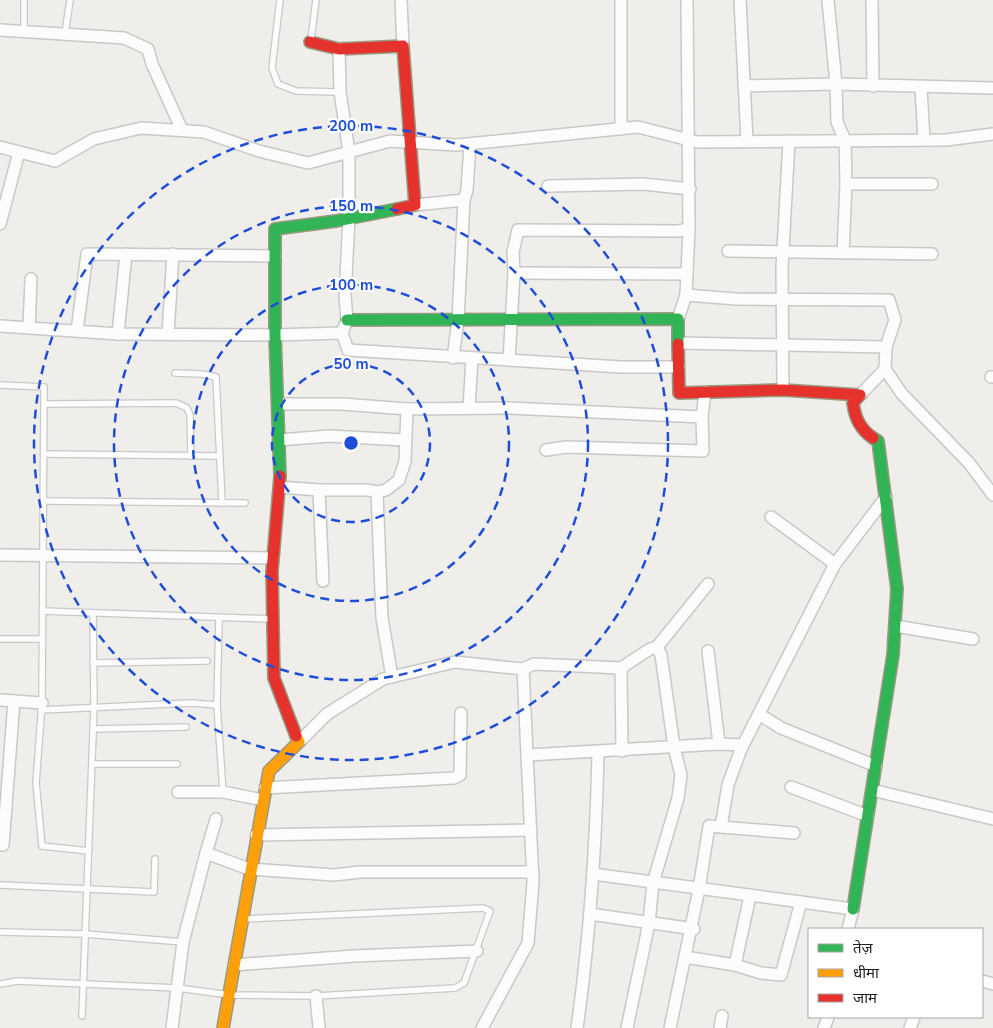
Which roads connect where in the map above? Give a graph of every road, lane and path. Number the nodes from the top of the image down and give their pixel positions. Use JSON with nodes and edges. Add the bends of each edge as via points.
{"nodes":[{"id":1,"x":24,"y":0,"type":"edge"},
{"id":2,"x":70,"y":0,"type":"edge"},
{"id":3,"x":280,"y":0,"type":"edge"},
{"id":4,"x":316,"y":0,"type":"edge"},
{"id":5,"x":401,"y":0,"type":"edge"},
{"id":6,"x":621,"y":0,"type":"edge"},
{"id":7,"x":687,"y":0,"type":"edge"},
{"id":8,"x":740,"y":0,"type":"edge"},
{"id":9,"x":828,"y":0,"type":"edge"},
{"id":10,"x":872,"y":0,"type":"edge"},
{"id":11,"x":0,"y":30,"type":"edge"},
{"id":12,"x":24,"y":33,"type":"junction"},
{"id":13,"x":65,"y":36,"type":"junction"},
{"id":14,"x":310,"y":42,"type":"joint"},
{"id":15,"x":403,"y":46,"type":"junction"},
{"id":16,"x":340,"y":49,"type":"junction"},
{"id":17,"x":836,"y":84,"type":"junction"},
{"id":18,"x":744,"y":86,"type":"junction"},
{"id":19,"x":873,"y":86,"type":"junction"},
{"id":20,"x":921,"y":88,"type":"junction"},
{"id":21,"x":993,"y":88,"type":"edge"},
{"id":22,"x":340,"y":92,"type":"junction"},
{"id":23,"x":621,"y":129,"type":"junction"},
{"id":24,"x":182,"y":130,"type":"junction"},
{"id":25,"x":993,"y":134,"type":"edge"},
{"id":26,"x":688,"y":140,"type":"junction"},
{"id":27,"x":844,"y":140,"type":"junction"},
{"id":28,"x":924,"y":140,"type":"junction"},
{"id":29,"x":747,"y":141,"type":"junction"},
{"id":30,"x":789,"y":141,"type":"junction"},
{"id":31,"x":411,"y":142,"type":"junction"},
{"id":32,"x":470,"y":144,"type":"junction"},
{"id":33,"x":0,"y":147,"type":"edge"},
{"id":34,"x":19,"y":152,"type":"junction"},
{"id":35,"x":349,"y":152,"type":"junction"},
{"id":36,"x":846,"y":184,"type":"junction"},
{"id":37,"x":932,"y":184,"type":"dead end"},
{"id":38,"x":548,"y":186,"type":"dead end"},
{"id":39,"x":690,"y":189,"type":"junction"},
{"id":40,"x":464,"y":200,"type":"junction"},
{"id":41,"x":416,"y":206,"type":"junction"},
{"id":42,"x":349,"y":218,"type":"junction"},
{"id":43,"x":0,"y":224,"type":"edge"},
{"id":44,"x":689,"y":229,"type":"junction"},
{"id":45,"x":728,"y":251,"type":"dead end"},
{"id":46,"x":783,"y":252,"type":"junction"},
{"id":47,"x":843,"y":253,"type":"junction"},
{"id":48,"x":126,"y":254,"type":"junction"},
{"id":49,"x":173,"y":254,"type":"junction"},
{"id":50,"x":932,"y":254,"type":"dead end"},
{"id":51,"x":275,"y":256,"type":"junction"},
{"id":52,"x":514,"y":273,"type":"junction"},
{"id":53,"x":687,"y":274,"type":"junction"},
{"id":54,"x":31,"y":279,"type":"dead end"},
{"id":55,"x":686,"y":295,"type":"junction"},
{"id":56,"x":782,"y":299,"type":"junction"},
{"id":57,"x":512,"y":319,"type":"junction"},
{"id":58,"x":678,"y":319,"type":"junction"},
{"id":59,"x":347,"y":320,"type":"junction"},
{"id":60,"x":458,"y":320,"type":"junction"},
{"id":61,"x":0,"y":326,"type":"edge"},
{"id":62,"x":29,"y":328,"type":"junction"},
{"id":63,"x":77,"y":331,"type":"junction"},
{"id":64,"x":342,"y":333,"type":"junction"},
{"id":65,"x":118,"y":334,"type":"junction"},
{"id":66,"x":168,"y":334,"type":"junction"},
{"id":67,"x":275,"y":335,"type":"junction"},
{"id":68,"x":679,"y":343,"type":"junction"},
{"id":69,"x":782,"y":345,"type":"junction"},
{"id":70,"x":886,"y":346,"type":"junction"},
{"id":71,"x":452,"y":358,"type":"junction"},
{"id":72,"x":472,"y":358,"type":"junction"},
{"id":73,"x":508,"y":360,"type":"junction"},
{"id":74,"x":679,"y":366,"type":"junction"},
{"id":75,"x":885,"y":369,"type":"junction"},
{"id":76,"x":175,"y":373,"type":"dead end"},
{"id":77,"x":0,"y":385,"type":"edge"},
{"id":78,"x":782,"y":390,"type":"junction"},
{"id":79,"x":705,"y":392,"type":"junction"},
{"id":80,"x":860,"y":395,"type":"junction"},
{"id":81,"x":45,"y":404,"type":"junction"},
{"id":82,"x":278,"y":404,"type":"junction"},
{"id":83,"x":469,"y":408,"type":"junction"},
{"id":84,"x":407,"y":409,"type":"junction"},
{"id":85,"x":702,"y":417,"type":"junction"},
{"id":86,"x":279,"y":440,"type":"junction"},
{"id":87,"x":404,"y":440,"type":"junction"},
{"id":88,"x":546,"y":450,"type":"dead end"},
{"id":89,"x":44,"y":454,"type":"junction"},
{"id":90,"x":191,"y":456,"type":"junction"},
{"id":91,"x":220,"y":456,"type":"junction"},
{"id":92,"x":279,"y":487,"type":"junction"},
{"id":93,"x":319,"y":490,"type":"junction"},
{"id":94,"x":377,"y":492,"type":"junction"},
{"id":95,"x":993,"y":495,"type":"edge"},
{"id":96,"x":886,"y":497,"type":"junction"},
{"id":97,"x":43,"y":501,"type":"junction"},
{"id":98,"x":222,"y":503,"type":"junction"},
{"id":99,"x":245,"y":503,"type":"dead end"},
{"id":100,"x":771,"y":517,"type":"dead end"},
{"id":101,"x":0,"y":555,"type":"edge"},
{"id":102,"x":42,"y":556,"type":"junction"},
{"id":103,"x":273,"y":558,"type":"junction"},
{"id":104,"x":835,"y":564,"type":"junction"},
{"id":105,"x":323,"y":581,"type":"dead end"},
{"id":106,"x":708,"y":584,"type":"dead end"},
{"id":107,"x":42,"y":611,"type":"junction"},
{"id":108,"x":93,"y":613,"type":"junction"},
{"id":109,"x":219,"y":618,"type":"junction"},
{"id":110,"x":273,"y":619,"type":"junction"},
{"id":111,"x":895,"y":626,"type":"junction"},
{"id":112,"x":42,"y":638,"type":"junction"},
{"id":113,"x":0,"y":639,"type":"edge"},
{"id":114,"x":973,"y":639,"type":"dead end"},
{"id":115,"x":657,"y":647,"type":"junction"},
{"id":116,"x":708,"y":651,"type":"dead end"},
{"id":117,"x":207,"y":661,"type":"dead end"},
{"id":118,"x":93,"y":662,"type":"junction"},
{"id":119,"x":621,"y":668,"type":"junction"},
{"id":120,"x":523,"y":669,"type":"junction"},
{"id":121,"x":392,"y":677,"type":"junction"},
{"id":122,"x":0,"y":700,"type":"edge"},
{"id":123,"x":14,"y":701,"type":"junction"},
{"id":124,"x":217,"y":705,"type":"junction"},
{"id":125,"x":41,"y":706,"type":"junction"},
{"id":126,"x":94,"y":708,"type":"junction"},
{"id":127,"x":461,"y":713,"type":"dead end"},
{"id":128,"x":759,"y":714,"type":"junction"},
{"id":129,"x":186,"y":727,"type":"dead end"},
{"id":130,"x":93,"y":729,"type":"junction"},
{"id":131,"x":298,"y":742,"type":"junction"},
{"id":132,"x":719,"y":744,"type":"junction"},
{"id":133,"x":743,"y":745,"type":"junction"},
{"id":134,"x":674,"y":747,"type":"junction"},
{"id":135,"x":622,"y":751,"type":"junction"},
{"id":136,"x":598,"y":753,"type":"junction"},
{"id":137,"x":528,"y":755,"type":"junction"},
{"id":138,"x":92,"y":764,"type":"junction"},
{"id":139,"x":177,"y":764,"type":"dead end"},
{"id":140,"x":876,"y":766,"type":"junction"},
{"id":141,"x":791,"y":787,"type":"dead end"},
{"id":142,"x":265,"y":788,"type":"junction"},
{"id":143,"x":872,"y":790,"type":"junction"},
{"id":144,"x":178,"y":792,"type":"dead end"},
{"id":145,"x":223,"y":792,"type":"junction"},
{"id":146,"x":263,"y":800,"type":"junction"},
{"id":147,"x":868,"y":816,"type":"junction"},
{"id":148,"x":216,"y":819,"type":"dead end"},
{"id":149,"x":993,"y":819,"type":"edge"},
{"id":150,"x":721,"y":828,"type":"junction"},
{"id":151,"x":531,"y":830,"type":"junction"},
{"id":152,"x":794,"y":833,"type":"dead end"},
{"id":153,"x":256,"y":835,"type":"junction"},
{"id":154,"x":3,"y":845,"type":"dead end"},
{"id":155,"x":88,"y":851,"type":"junction"},
{"id":156,"x":206,"y":853,"type":"junction"},
{"id":157,"x":154,"y":859,"type":"dead end"},
{"id":158,"x":250,"y":869,"type":"junction"},
{"id":159,"x":533,"y":872,"type":"junction"},
{"id":160,"x":593,"y":874,"type":"junction"},
{"id":161,"x":653,"y":883,"type":"junction"},
{"id":162,"x":0,"y":885,"type":"edge"},
{"id":163,"x":87,"y":888,"type":"junction"},
{"id":164,"x":699,"y":889,"type":"junction"},
{"id":165,"x":750,"y":896,"type":"junction"},
{"id":166,"x":801,"y":902,"type":"junction"},
{"id":167,"x":853,"y":909,"type":"junction"},
{"id":168,"x":590,"y":914,"type":"junction"},
{"id":169,"x":242,"y":919,"type":"junction"},
{"id":170,"x":649,"y":923,"type":"junction"},
{"id":171,"x":848,"y":928,"type":"edge"},
{"id":172,"x":692,"y":929,"type":"junction"},
{"id":173,"x":0,"y":932,"type":"edge"},
{"id":174,"x":85,"y":934,"type":"junction"},
{"id":175,"x":183,"y":942,"type":"junction"},
{"id":176,"x":477,"y":952,"type":"junction"},
{"id":177,"x":685,"y":957,"type":"junction"},
{"id":178,"x":234,"y":965,"type":"junction"},
{"id":179,"x":735,"y":965,"type":"junction"},
{"id":180,"x":0,"y":984,"type":"edge"},
{"id":181,"x":84,"y":984,"type":"junction"},
{"id":182,"x":178,"y":988,"type":"junction"},
{"id":183,"x":230,"y":995,"type":"junction"},
{"id":184,"x":316,"y":996,"type":"junction"},
{"id":185,"x":82,"y":1016,"type":"dead end"},
{"id":186,"x":172,"y":1028,"type":"edge"},
{"id":187,"x":223,"y":1028,"type":"edge"},
{"id":188,"x":318,"y":1028,"type":"edge"},
{"id":189,"x":482,"y":1028,"type":"edge"},
{"id":190,"x":577,"y":1028,"type":"edge"},
{"id":191,"x":627,"y":1028,"type":"edge"},
{"id":192,"x":670,"y":1028,"type":"edge"}],
"edges":[{"from":1,"to":12,"type":"lane"},
{"from":2,"to":13,"type":"lane"},
{"from":3,"to":22,"type":"lane","via":[[272,68],[278,84],[296,91]]},
{"from":4,"to":14,"type":"lane"},
{"from":5,"to":15,"type":"street"},
{"from":6,"to":23,"type":"street"},
{"from":7,"to":26,"type":"street"},
{"from":8,"to":18,"type":"street"},
{"from":9,"to":17,"type":"street"},
{"from":10,"to":19,"type":"street"},
{"from":11,"to":12,"type":"street"},
{"from":12,"to":13,"type":"street"},
{"from":13,"to":24,"type":"street","via":[[124,38],[148,49]]},
{"from":14,"to":16,"type":"street"},
{"from":15,"to":16,"type":"street"},
{"from":15,"to":31,"type":"street"},
{"from":16,"to":22,"type":"street"},
{"from":17,"to":18,"type":"street"},
{"from":17,"to":19,"type":"street"},
{"from":17,"to":27,"type":"street","via":[[837,122]]},
{"from":18,"to":29,"type":"street"},
{"from":19,"to":20,"type":"street"},
{"from":20,"to":21,"type":"street"},
{"from":20,"to":28,"type":"street"},
{"from":22,"to":35,"type":"street"},
{"from":23,"to":26,"type":"street","via":[[638,127]]},
{"from":23,"to":32,"type":"street"},
{"from":24,"to":34,"type":"street","via":[[141,128],[94,139],[55,161]]},
{"from":24,"to":35,"type":"street","via":[[204,132],[308,163]]},
{"from":25,"to":28,"type":"street"},
{"from":26,"to":29,"type":"street"},
{"from":26,"to":39,"type":"street"},
{"from":27,"to":28,"type":"street"},
{"from":27,"to":30,"type":"street"},
{"from":27,"to":36,"type":"street"},
{"from":29,"to":30,"type":"street"},
{"from":30,"to":46,"type":"street"},
{"from":31,"to":32,"type":"street"},
{"from":31,"to":35,"type":"street","via":[[390,141]]},
{"from":31,"to":41,"type":"street"},
{"from":32,"to":40,"type":"street"},
{"from":33,"to":34,"type":"street"},
{"from":34,"to":43,"type":"street"},
{"from":35,"to":42,"type":"street"},
{"from":36,"to":37,"type":"street"},
{"from":36,"to":47,"type":"street"},
{"from":38,"to":39,"type":"street","via":[[643,184]]},
{"from":39,"to":44,"type":"street"},
{"from":40,"to":41,"type":"street"},
{"from":40,"to":60,"type":"street"},
{"from":41,"to":42,"type":"street"},
{"from":42,"to":51,"type":"street","via":[[275,229]]},
{"from":42,"to":59,"type":"street"},
{"from":44,"to":52,"type":"street","via":[[518,230],[513,252]]},
{"from":44,"to":53,"type":"street"},
{"from":45,"to":46,"type":"street"},
{"from":46,"to":47,"type":"street"},
{"from":46,"to":56,"type":"street"},
{"from":47,"to":50,"type":"street"},
{"from":48,"to":49,"type":"street"},
{"from":48,"to":63,"type":"street","via":[[87,254]]},
{"from":48,"to":65,"type":"street"},
{"from":49,"to":51,"type":"street"},
{"from":49,"to":66,"type":"street"},
{"from":51,"to":67,"type":"street"},
{"from":52,"to":53,"type":"street"},
{"from":52,"to":57,"type":"street"},
{"from":53,"to":55,"type":"street"},
{"from":54,"to":62,"type":"street"},
{"from":55,"to":56,"type":"street"},
{"from":55,"to":58,"type":"street"},
{"from":56,"to":69,"type":"street"},
{"from":56,"to":70,"type":"street","via":[[889,300],[896,320]]},
{"from":57,"to":58,"type":"street"},
{"from":57,"to":60,"type":"street"},
{"from":57,"to":73,"type":"street"},
{"from":58,"to":68,"type":"street"},
{"from":59,"to":60,"type":"street"},
{"from":59,"to":64,"type":"street"},
{"from":60,"to":71,"type":"street"},
{"from":61,"to":62,"type":"street"},
{"from":62,"to":63,"type":"street"},
{"from":63,"to":65,"type":"street"},
{"from":64,"to":67,"type":"street"},
{"from":64,"to":71,"type":"street","via":[[348,350]]},
{"from":65,"to":66,"type":"street"},
{"from":66,"to":67,"type":"street"},
{"from":67,"to":82,"type":"street"},
{"from":68,"to":69,"type":"street"},
{"from":68,"to":74,"type":"street"},
{"from":69,"to":70,"type":"street"},
{"from":69,"to":78,"type":"street"},
{"from":70,"to":75,"type":"street"},
{"from":71,"to":72,"type":"street"},
{"from":72,"to":73,"type":"street"},
{"from":72,"to":83,"type":"street"},
{"from":73,"to":74,"type":"street","via":[[621,367]]},
{"from":74,"to":79,"type":"street","via":[[679,393]]},
{"from":75,"to":80,"type":"street"},
{"from":75,"to":95,"type":"street","via":[[902,394],[969,463]]},
{"from":76,"to":91,"type":"lane","via":[[216,377]]},
{"from":77,"to":81,"type":"lane","via":[[44,387]]},
{"from":78,"to":79,"type":"street"},
{"from":78,"to":80,"type":"street"},
{"from":79,"to":85,"type":"street"},
{"from":80,"to":96,"type":"street","via":[[853,403],[854,416],[865,434],[878,441]]},
{"from":81,"to":89,"type":"lane"},
{"from":81,"to":90,"type":"lane","via":[[176,402],[187,408],[190,415]]},
{"from":82,"to":84,"type":"street"},
{"from":82,"to":86,"type":"street"},
{"from":83,"to":84,"type":"street"},
{"from":83,"to":85,"type":"street"},
{"from":84,"to":87,"type":"street"},
{"from":85,"to":88,"type":"street","via":[[703,451],[566,447]]},
{"from":86,"to":87,"type":"street","via":[[329,436]]},
{"from":86,"to":92,"type":"street"},
{"from":87,"to":94,"type":"street","via":[[406,461],[399,480],[386,490]]},
{"from":89,"to":90,"type":"lane"},
{"from":89,"to":97,"type":"lane"},
{"from":90,"to":91,"type":"lane"},
{"from":91,"to":98,"type":"lane"},
{"from":92,"to":93,"type":"street"},
{"from":92,"to":103,"type":"street"},
{"from":93,"to":94,"type":"street"},
{"from":93,"to":105,"type":"street"},
{"from":94,"to":121,"type":"street","via":[[382,618]]},
{"from":96,"to":104,"type":"street"},
{"from":96,"to":111,"type":"street","via":[[897,589]]},
{"from":97,"to":98,"type":"lane"},
{"from":97,"to":102,"type":"lane"},
{"from":98,"to":99,"type":"lane"},
{"from":100,"to":104,"type":"street"},
{"from":101,"to":102,"type":"street"},
{"from":102,"to":103,"type":"street"},
{"from":102,"to":107,"type":"lane"},
{"from":103,"to":110,"type":"street"},
{"from":104,"to":128,"type":"street"},
{"from":106,"to":115,"type":"street"},
{"from":107,"to":108,"type":"lane"},
{"from":107,"to":112,"type":"lane"},
{"from":108,"to":109,"type":"lane"},
{"from":108,"to":118,"type":"lane"},
{"from":109,"to":110,"type":"lane"},
{"from":109,"to":124,"type":"lane"},
{"from":110,"to":131,"type":"street","via":[[274,678]]},
{"from":111,"to":114,"type":"street"},
{"from":111,"to":140,"type":"street"},
{"from":112,"to":113,"type":"lane"},
{"from":112,"to":125,"type":"lane"},
{"from":115,"to":119,"type":"street"},
{"from":115,"to":134,"type":"street"},
{"from":116,"to":132,"type":"street"},
{"from":117,"to":118,"type":"lane"},
{"from":118,"to":126,"type":"lane"},
{"from":119,"to":120,"type":"street","via":[[534,664]]},
{"from":119,"to":135,"type":"street"},
{"from":120,"to":121,"type":"street","via":[[455,662]]},
{"from":120,"to":137,"type":"street"},
{"from":121,"to":131,"type":"street","via":[[383,679],[326,714]]},
{"from":122,"to":123,"type":"street"},
{"from":123,"to":125,"type":"street"},
{"from":123,"to":154,"type":"street"},
{"from":124,"to":126,"type":"lane","via":[[191,703]]},
{"from":124,"to":145,"type":"lane"},
{"from":125,"to":126,"type":"lane"},
{"from":125,"to":155,"type":"lane","via":[[36,783],[42,846]]},
{"from":126,"to":130,"type":"lane"},
{"from":127,"to":142,"type":"street","via":[[460,775],[454,778]]},
{"from":128,"to":133,"type":"street"},
{"from":128,"to":140,"type":"street","via":[[781,728]]},
{"from":129,"to":130,"type":"lane"},
{"from":130,"to":138,"type":"lane"},
{"from":131,"to":142,"type":"street","via":[[269,771]]},
{"from":132,"to":133,"type":"street"},
{"from":132,"to":134,"type":"street"},
{"from":133,"to":150,"type":"street","via":[[728,785]]},
{"from":134,"to":135,"type":"street"},
{"from":134,"to":161,"type":"street","via":[[680,774],[678,798]]},
{"from":135,"to":136,"type":"street"},
{"from":136,"to":137,"type":"street"},
{"from":136,"to":160,"type":"street"},
{"from":137,"to":151,"type":"street"},
{"from":138,"to":139,"type":"lane"},
{"from":138,"to":155,"type":"lane"},
{"from":140,"to":143,"type":"street"},
{"from":141,"to":147,"type":"street"},
{"from":142,"to":146,"type":"street"},
{"from":143,"to":147,"type":"street"},
{"from":143,"to":149,"type":"street"},
{"from":144,"to":145,"type":"street"},
{"from":145,"to":146,"type":"street"},
{"from":146,"to":153,"type":"street"},
{"from":147,"to":167,"type":"street"},
{"from":148,"to":156,"type":"street"},
{"from":150,"to":152,"type":"street"},
{"from":150,"to":164,"type":"street","via":[[709,826]]},
{"from":151,"to":153,"type":"street"},
{"from":151,"to":159,"type":"street"},
{"from":153,"to":158,"type":"street"},
{"from":155,"to":163,"type":"lane"},
{"from":156,"to":158,"type":"street"},
{"from":156,"to":175,"type":"street"},
{"from":157,"to":163,"type":"lane","via":[[154,892]]},
{"from":158,"to":159,"type":"street","via":[[334,875],[360,872]]},
{"from":158,"to":169,"type":"street"},
{"from":159,"to":189,"type":"street","via":[[528,942]]},
{"from":160,"to":161,"type":"street"},
{"from":160,"to":168,"type":"street"},
{"from":161,"to":164,"type":"street"},
{"from":161,"to":170,"type":"street"},
{"from":162,"to":163,"type":"lane"},
{"from":163,"to":174,"type":"lane"},
{"from":164,"to":165,"type":"street"},
{"from":164,"to":172,"type":"street"},
{"from":165,"to":166,"type":"street"},
{"from":165,"to":179,"type":"street"},
{"from":166,"to":167,"type":"street"},
{"from":166,"to":179,"type":"street","via":[[781,975]]},
{"from":167,"to":171,"type":"street"},
{"from":168,"to":170,"type":"street"},
{"from":168,"to":190,"type":"street"},
{"from":169,"to":176,"type":"lane","via":[[483,908],[490,911]]},
{"from":169,"to":178,"type":"street"},
{"from":170,"to":172,"type":"street"},
{"from":170,"to":191,"type":"street"},
{"from":172,"to":177,"type":"street"},
{"from":173,"to":174,"type":"lane"},
{"from":174,"to":175,"type":"lane"},
{"from":174,"to":181,"type":"lane"},
{"from":175,"to":182,"type":"street"},
{"from":176,"to":178,"type":"street","via":[[354,956]]},
{"from":176,"to":184,"type":"lane","via":[[464,983],[455,988]]},
{"from":177,"to":179,"type":"street"},
{"from":177,"to":192,"type":"street"},
{"from":178,"to":183,"type":"street"},
{"from":180,"to":181,"type":"lane","via":[[17,981]]},
{"from":181,"to":182,"type":"lane"},
{"from":181,"to":185,"type":"lane"},
{"from":182,"to":183,"type":"lane"},
{"from":182,"to":186,"type":"street"},
{"from":183,"to":184,"type":"lane"},
{"from":183,"to":187,"type":"street"},
{"from":184,"to":188,"type":"street"}]}
